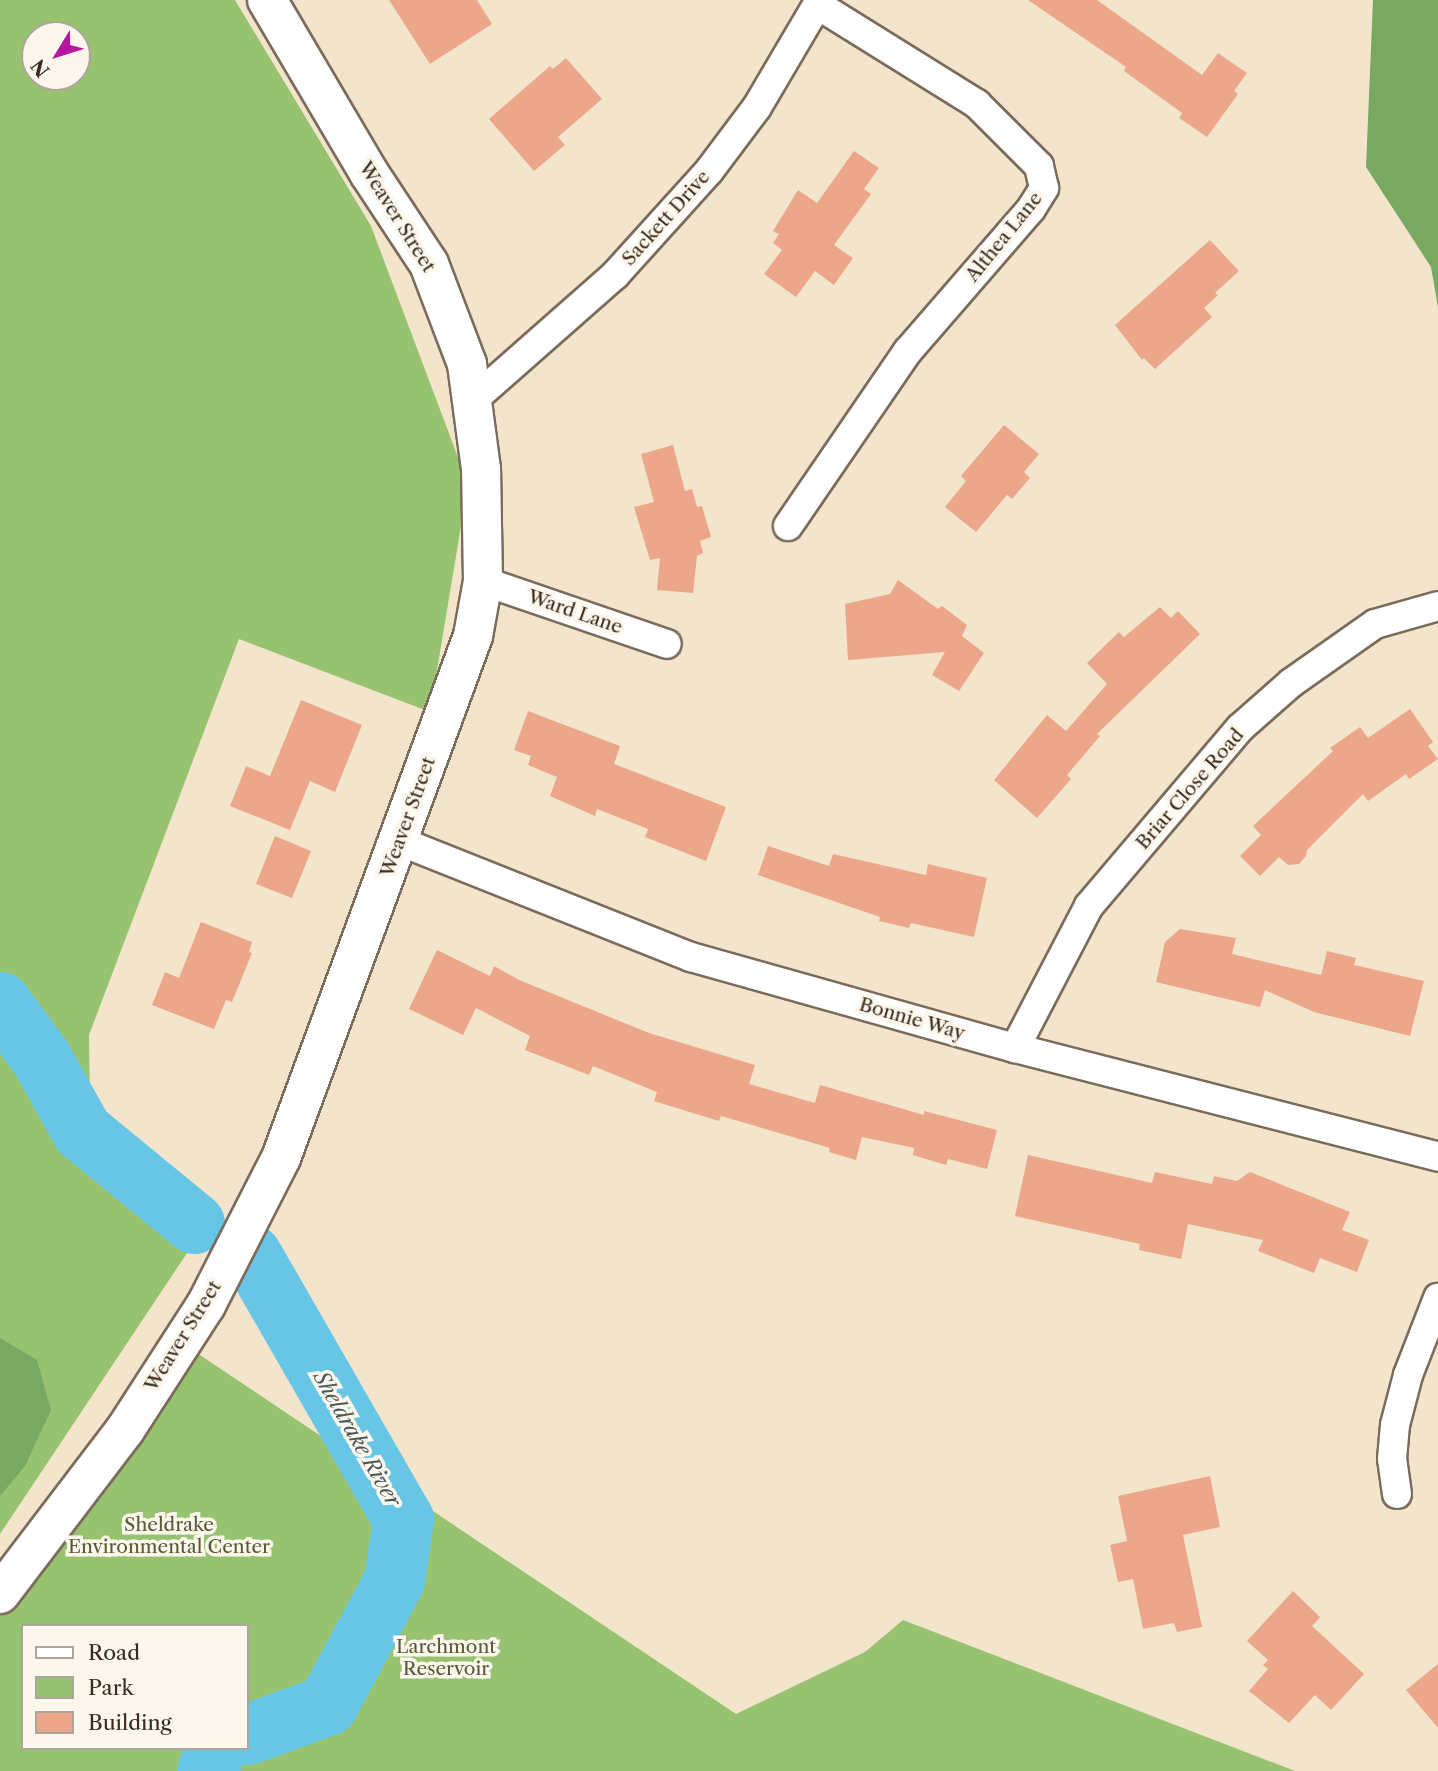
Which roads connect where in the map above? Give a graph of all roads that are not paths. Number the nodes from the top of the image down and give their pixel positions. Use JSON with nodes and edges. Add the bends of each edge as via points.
{"nodes":[{"id":1,"x":267,"y":0,"type":"edge"},
{"id":2,"x":819,"y":2,"type":"edge"},
{"id":3,"x":472,"y":401,"type":"junction"},
{"id":4,"x":788,"y":526,"type":"dead end"},
{"id":5,"x":482,"y":581,"type":"junction"},
{"id":6,"x":1438,"y":606,"type":"edge"},
{"id":7,"x":667,"y":643,"type":"dead end"},
{"id":8,"x":399,"y":841,"type":"junction"},
{"id":9,"x":1015,"y":1048,"type":"junction"},
{"id":10,"x":1438,"y":1157,"type":"edge"},
{"id":11,"x":1438,"y":1298,"type":"edge"},
{"id":12,"x":1397,"y":1494,"type":"dead end"},
{"id":13,"x":0,"y":1594,"type":"edge"}],
"edges":[{"from":1,"to":3,"type":"main road","name":"Weaver Street","via":[[369,173],[429,264],[467,364]]},
{"from":2,"to":3,"type":"street","name":"Sackett Drive","via":[[757,107],[709,171],[615,275]]},
{"from":2,"to":4,"type":"street","name":"Althea Lane","via":[[977,104],[1039,166],[1044,188],[908,351]]},
{"from":3,"to":5,"type":"main road","name":"Weaver Street","via":[[481,469]]},
{"from":5,"to":7,"type":"street","name":"Ward Lane"},
{"from":5,"to":8,"type":"main road","name":"Weaver Street","via":[[473,636]]},
{"from":6,"to":9,"type":"street","name":"Briar Close Road","via":[[1374,624],[1291,683],[1240,728],[1089,906]]},
{"from":8,"to":9,"type":"street","name":"Bonnie Way","via":[[691,957]]},
{"from":8,"to":13,"type":"main road","name":"Weaver Street","via":[[281,1158],[206,1305],[125,1430]]},
{"from":9,"to":10,"type":"street","name":"Bonnie Way"},
{"from":11,"to":12,"type":"street","via":[[1395,1425],[1392,1459]]}]}
